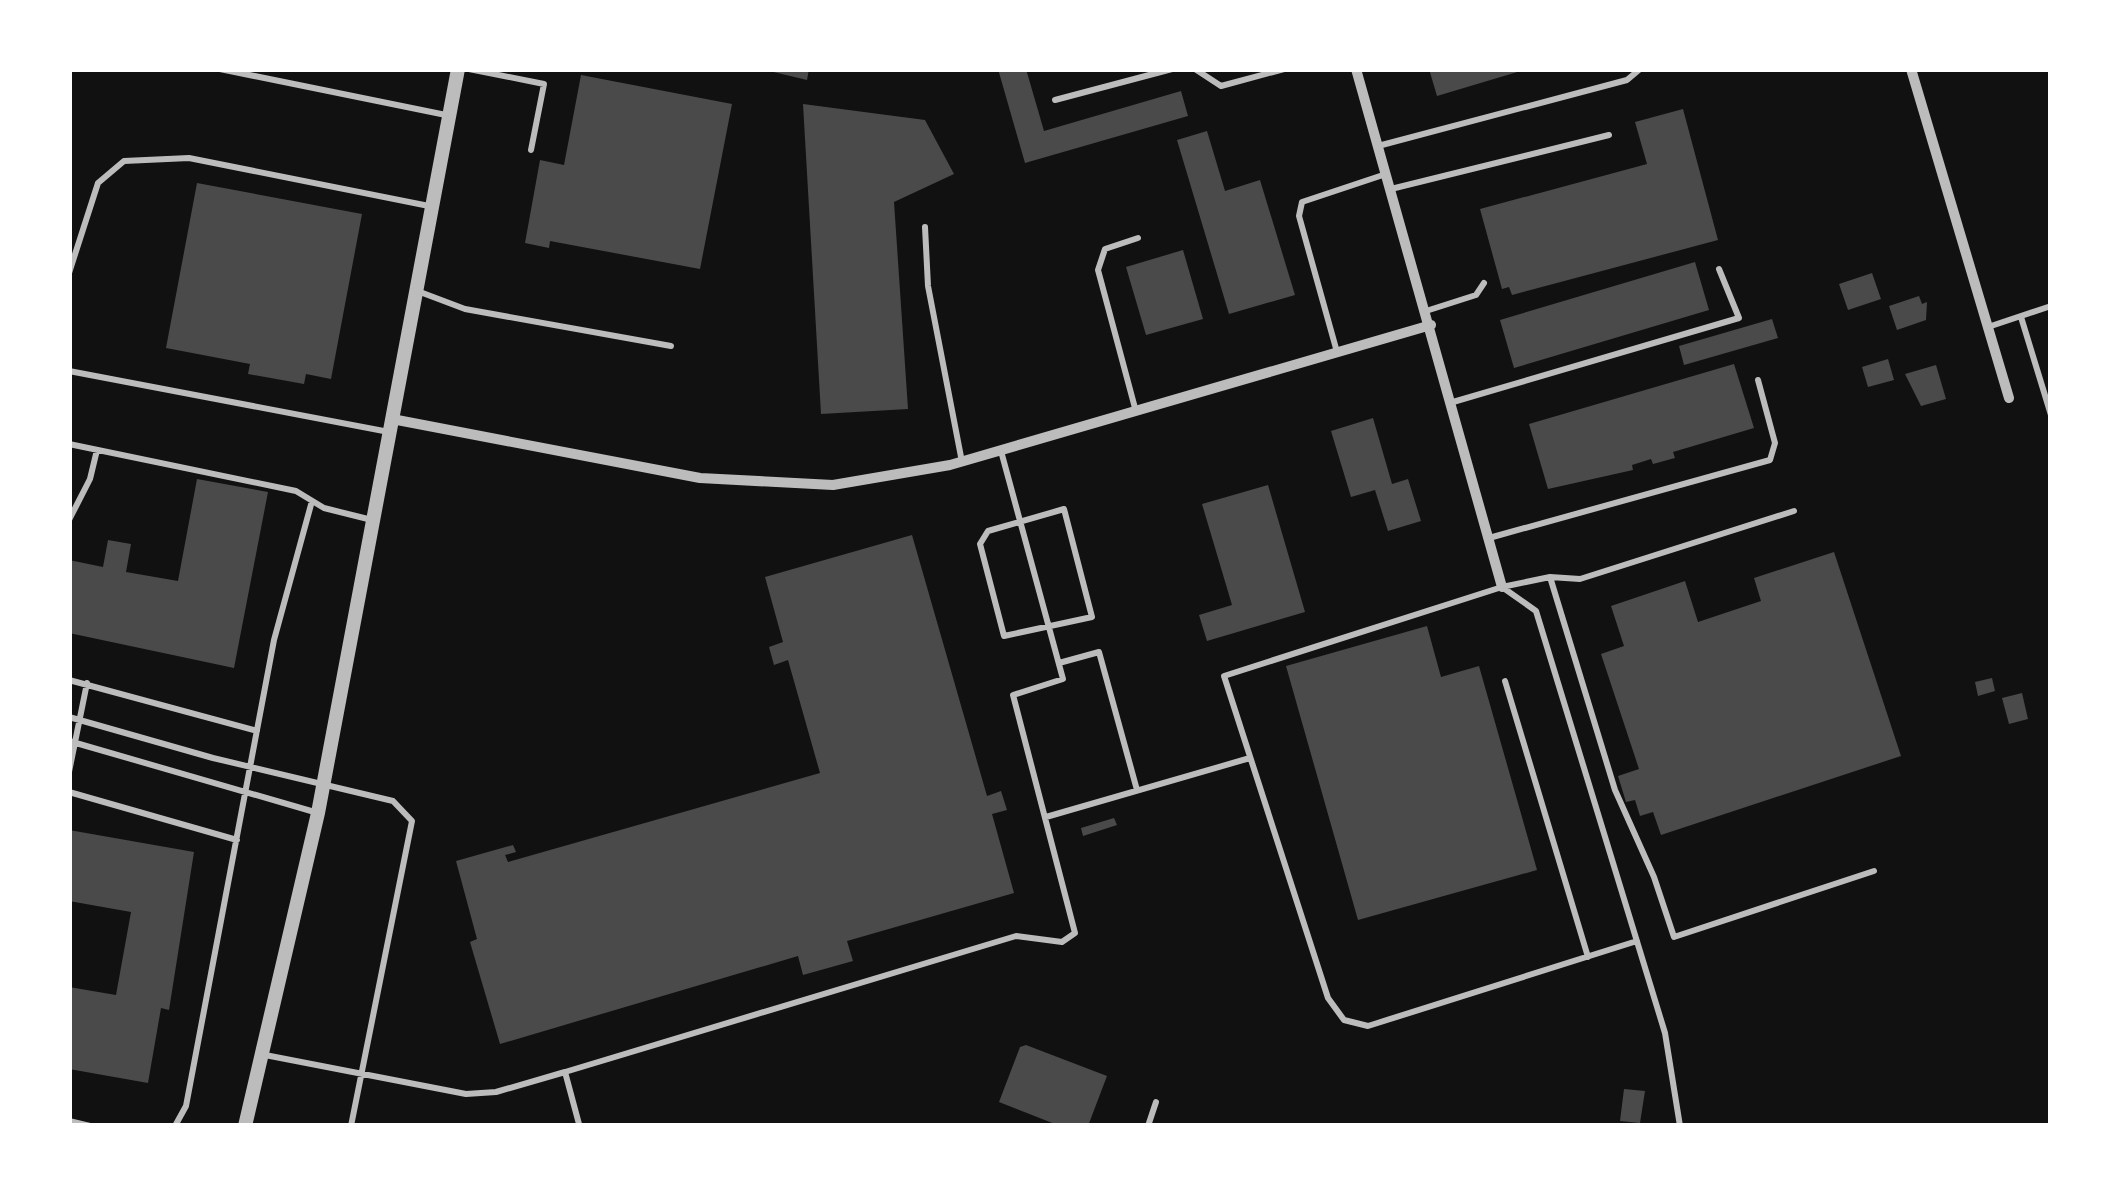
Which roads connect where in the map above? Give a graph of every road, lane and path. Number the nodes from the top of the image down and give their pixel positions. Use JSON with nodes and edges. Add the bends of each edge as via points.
{"nodes":[{"id":1,"x":220,"y":69,"type":"edge"},
{"id":2,"x":458,"y":69,"type":"edge"},
{"id":3,"x":469,"y":69,"type":"edge"},
{"id":4,"x":1172,"y":69,"type":"edge"},
{"id":5,"x":1195,"y":69,"type":"edge"},
{"id":6,"x":1284,"y":69,"type":"edge"},
{"id":7,"x":1355,"y":69,"type":"edge"},
{"id":8,"x":1640,"y":69,"type":"edge"},
{"id":9,"x":1911,"y":69,"type":"edge"},
{"id":10,"x":1055,"y":100,"type":"dead end"},
{"id":11,"x":449,"y":116,"type":"junction"},
{"id":12,"x":1609,"y":135,"type":"dead end"},
{"id":13,"x":1378,"y":146,"type":"junction"},
{"id":14,"x":531,"y":149,"type":"dead end"},
{"id":15,"x":1387,"y":173,"type":"junction"},
{"id":16,"x":1391,"y":189,"type":"junction"},
{"id":17,"x":432,"y":206,"type":"junction"},
{"id":18,"x":925,"y":226,"type":"dead end"},
{"id":19,"x":1138,"y":238,"type":"dead end"},
{"id":20,"x":1719,"y":269,"type":"dead end"},
{"id":21,"x":69,"y":273,"type":"edge"},
{"id":22,"x":1484,"y":284,"type":"dead end"},
{"id":23,"x":416,"y":291,"type":"junction"},
{"id":24,"x":2051,"y":306,"type":"edge"},
{"id":25,"x":1426,"y":311,"type":"junction"},
{"id":26,"x":2021,"y":317,"type":"junction"},
{"id":27,"x":1431,"y":325,"type":"junction"},
{"id":28,"x":1988,"y":326,"type":"junction"},
{"id":29,"x":670,"y":346,"type":"dead end"},
{"id":30,"x":1337,"y":352,"type":"junction"},
{"id":31,"x":69,"y":371,"type":"edge"},
{"id":32,"x":1758,"y":380,"type":"dead end"},
{"id":33,"x":2009,"y":398,"type":"dead end"},
{"id":34,"x":1453,"y":402,"type":"junction"},
{"id":35,"x":1136,"y":412,"type":"junction"},
{"id":36,"x":2051,"y":415,"type":"edge"},
{"id":37,"x":390,"y":426,"type":"junction"},
{"id":38,"x":69,"y":444,"type":"edge"},
{"id":39,"x":97,"y":450,"type":"junction"},
{"id":40,"x":1001,"y":451,"type":"junction"},
{"id":41,"x":962,"y":462,"type":"junction"},
{"id":42,"x":312,"y":501,"type":"junction"},
{"id":43,"x":1794,"y":511,"type":"dead end"},
{"id":44,"x":69,"y":520,"type":"edge"},
{"id":45,"x":372,"y":520,"type":"junction"},
{"id":46,"x":1020,"y":521,"type":"junction"},
{"id":47,"x":1490,"y":538,"type":"junction"},
{"id":48,"x":1550,"y":578,"type":"junction"},
{"id":49,"x":1502,"y":587,"type":"junction"},
{"id":50,"x":1049,"y":628,"type":"junction"},
{"id":51,"x":1058,"y":663,"type":"junction"},
{"id":52,"x":69,"y":680,"type":"edge"},
{"id":53,"x":1505,"y":680,"type":"dead end"},
{"id":54,"x":87,"y":683,"type":"junction"},
{"id":55,"x":69,"y":716,"type":"edge"},
{"id":56,"x":81,"y":720,"type":"junction"},
{"id":57,"x":257,"y":731,"type":"junction"},
{"id":58,"x":72,"y":742,"type":"edge"},
{"id":59,"x":1250,"y":758,"type":"junction"},
{"id":60,"x":251,"y":768,"type":"junction"},
{"id":61,"x":69,"y":772,"type":"edge"},
{"id":62,"x":322,"y":784,"type":"junction"},
{"id":63,"x":1137,"y":790,"type":"junction"},
{"id":64,"x":69,"y":792,"type":"edge"},
{"id":65,"x":247,"y":794,"type":"junction"},
{"id":66,"x":318,"y":813,"type":"junction"},
{"id":67,"x":1045,"y":818,"type":"junction"},
{"id":68,"x":237,"y":840,"type":"junction"},
{"id":69,"x":1874,"y":871,"type":"dead end"},
{"id":70,"x":1637,"y":941,"type":"junction"},
{"id":71,"x":1588,"y":956,"type":"junction"},
{"id":72,"x":265,"y":1055,"type":"junction"},
{"id":73,"x":565,"y":1072,"type":"junction"},
{"id":74,"x":361,"y":1073,"type":"junction"},
{"id":75,"x":1156,"y":1102,"type":"dead end"},
{"id":76,"x":69,"y":1120,"type":"edge"},
{"id":77,"x":90,"y":1126,"type":"edge"},
{"id":78,"x":175,"y":1126,"type":"edge"},
{"id":79,"x":245,"y":1126,"type":"edge"},
{"id":80,"x":351,"y":1126,"type":"edge"},
{"id":81,"x":573,"y":1126,"type":"edge"},
{"id":82,"x":1148,"y":1126,"type":"edge"},
{"id":83,"x":1680,"y":1126,"type":"edge"}],
"edges":[{"from":1,"to":11,"type":"lane"},
{"from":2,"to":11,"type":"street"},
{"from":3,"to":14,"type":"lane","via":[[544,84]]},
{"from":4,"to":10,"type":"lane"},
{"from":5,"to":6,"type":"lane","via":[[1221,86]]},
{"from":7,"to":13,"type":"street"},
{"from":8,"to":13,"type":"lane","via":[[1627,80]]},
{"from":9,"to":28,"type":"street"},
{"from":11,"to":17,"type":"street"},
{"from":12,"to":16,"type":"lane"},
{"from":13,"to":15,"type":"street"},
{"from":15,"to":16,"type":"street"},
{"from":15,"to":30,"type":"lane","via":[[1302,202],[1298,216]]},
{"from":16,"to":25,"type":"street"},
{"from":17,"to":21,"type":"lane","via":[[189,158],[124,161],[98,183]]},
{"from":17,"to":23,"type":"street"},
{"from":18,"to":41,"type":"lane","via":[[928,286]]},
{"from":19,"to":35,"type":"lane","via":[[1106,249],[1098,270]]},
{"from":20,"to":34,"type":"lane","via":[[1738,318]]},
{"from":22,"to":25,"type":"lane","via":[[1476,295]]},
{"from":23,"to":29,"type":"lane","via":[[465,309]]},
{"from":23,"to":37,"type":"street"},
{"from":24,"to":26,"type":"lane"},
{"from":25,"to":27,"type":"street"},
{"from":26,"to":28,"type":"lane"},
{"from":26,"to":36,"type":"lane"},
{"from":27,"to":30,"type":"street"},
{"from":27,"to":34,"type":"street"},
{"from":28,"to":33,"type":"street"},
{"from":30,"to":35,"type":"street"},
{"from":31,"to":37,"type":"lane"},
{"from":32,"to":47,"type":"lane","via":[[1775,442],[1770,460]]},
{"from":34,"to":47,"type":"street"},
{"from":35,"to":40,"type":"street"},
{"from":37,"to":41,"type":"street","via":[[752,484],[833,485]]},
{"from":37,"to":45,"type":"street"},
{"from":38,"to":39,"type":"lane"},
{"from":39,"to":42,"type":"lane","via":[[296,491]]},
{"from":39,"to":44,"type":"lane"},
{"from":40,"to":41,"type":"street"},
{"from":40,"to":46,"type":"lane"},
{"from":42,"to":45,"type":"lane"},
{"from":42,"to":57,"type":"lane"},
{"from":43,"to":48,"type":"lane","via":[[1580,579]]},
{"from":45,"to":62,"type":"street"},
{"from":46,"to":50,"type":"lane"},
{"from":46,"to":50,"type":"lane","via":[[988,531],[980,544],[1004,637]]},
{"from":46,"to":50,"type":"lane","via":[[1064,509],[1092,616]]},
{"from":47,"to":49,"type":"street"},
{"from":48,"to":49,"type":"lane"},
{"from":48,"to":69,"type":"lane","via":[[1615,790],[1674,938]]},
{"from":49,"to":59,"type":"lane","via":[[1224,676]]},
{"from":49,"to":70,"type":"lane","via":[[1536,611]]},
{"from":50,"to":51,"type":"lane"},
{"from":51,"to":63,"type":"lane","via":[[1099,652]]},
{"from":51,"to":67,"type":"lane","via":[[1063,679],[1013,694]]},
{"from":52,"to":54,"type":"lane"},
{"from":53,"to":71,"type":"lane"},
{"from":54,"to":56,"type":"lane"},
{"from":54,"to":57,"type":"lane"},
{"from":55,"to":56,"type":"lane"},
{"from":56,"to":58,"type":"lane"},
{"from":56,"to":60,"type":"lane"},
{"from":57,"to":60,"type":"lane"},
{"from":58,"to":61,"type":"lane"},
{"from":58,"to":65,"type":"lane"},
{"from":59,"to":63,"type":"lane"},
{"from":59,"to":71,"type":"lane","via":[[1328,998],[1344,1020],[1369,1026]]},
{"from":60,"to":62,"type":"lane"},
{"from":60,"to":65,"type":"lane"},
{"from":62,"to":66,"type":"street"},
{"from":62,"to":74,"type":"lane","via":[[393,801],[412,821]]},
{"from":63,"to":67,"type":"lane"},
{"from":64,"to":68,"type":"lane"},
{"from":65,"to":66,"type":"lane"},
{"from":65,"to":68,"type":"lane"},
{"from":66,"to":72,"type":"street"},
{"from":67,"to":73,"type":"lane","via":[[1075,933],[1062,942],[1016,937]]},
{"from":68,"to":78,"type":"lane","via":[[186,1106]]},
{"from":70,"to":71,"type":"lane"},
{"from":70,"to":83,"type":"lane","via":[[1665,1033]]},
{"from":72,"to":74,"type":"lane"},
{"from":72,"to":79,"type":"street"},
{"from":73,"to":74,"type":"lane","via":[[466,1094]]},
{"from":73,"to":81,"type":"lane","via":[[579,1124]]},
{"from":74,"to":80,"type":"lane"},
{"from":75,"to":82,"type":"lane"},
{"from":76,"to":77,"type":"lane"}]}
